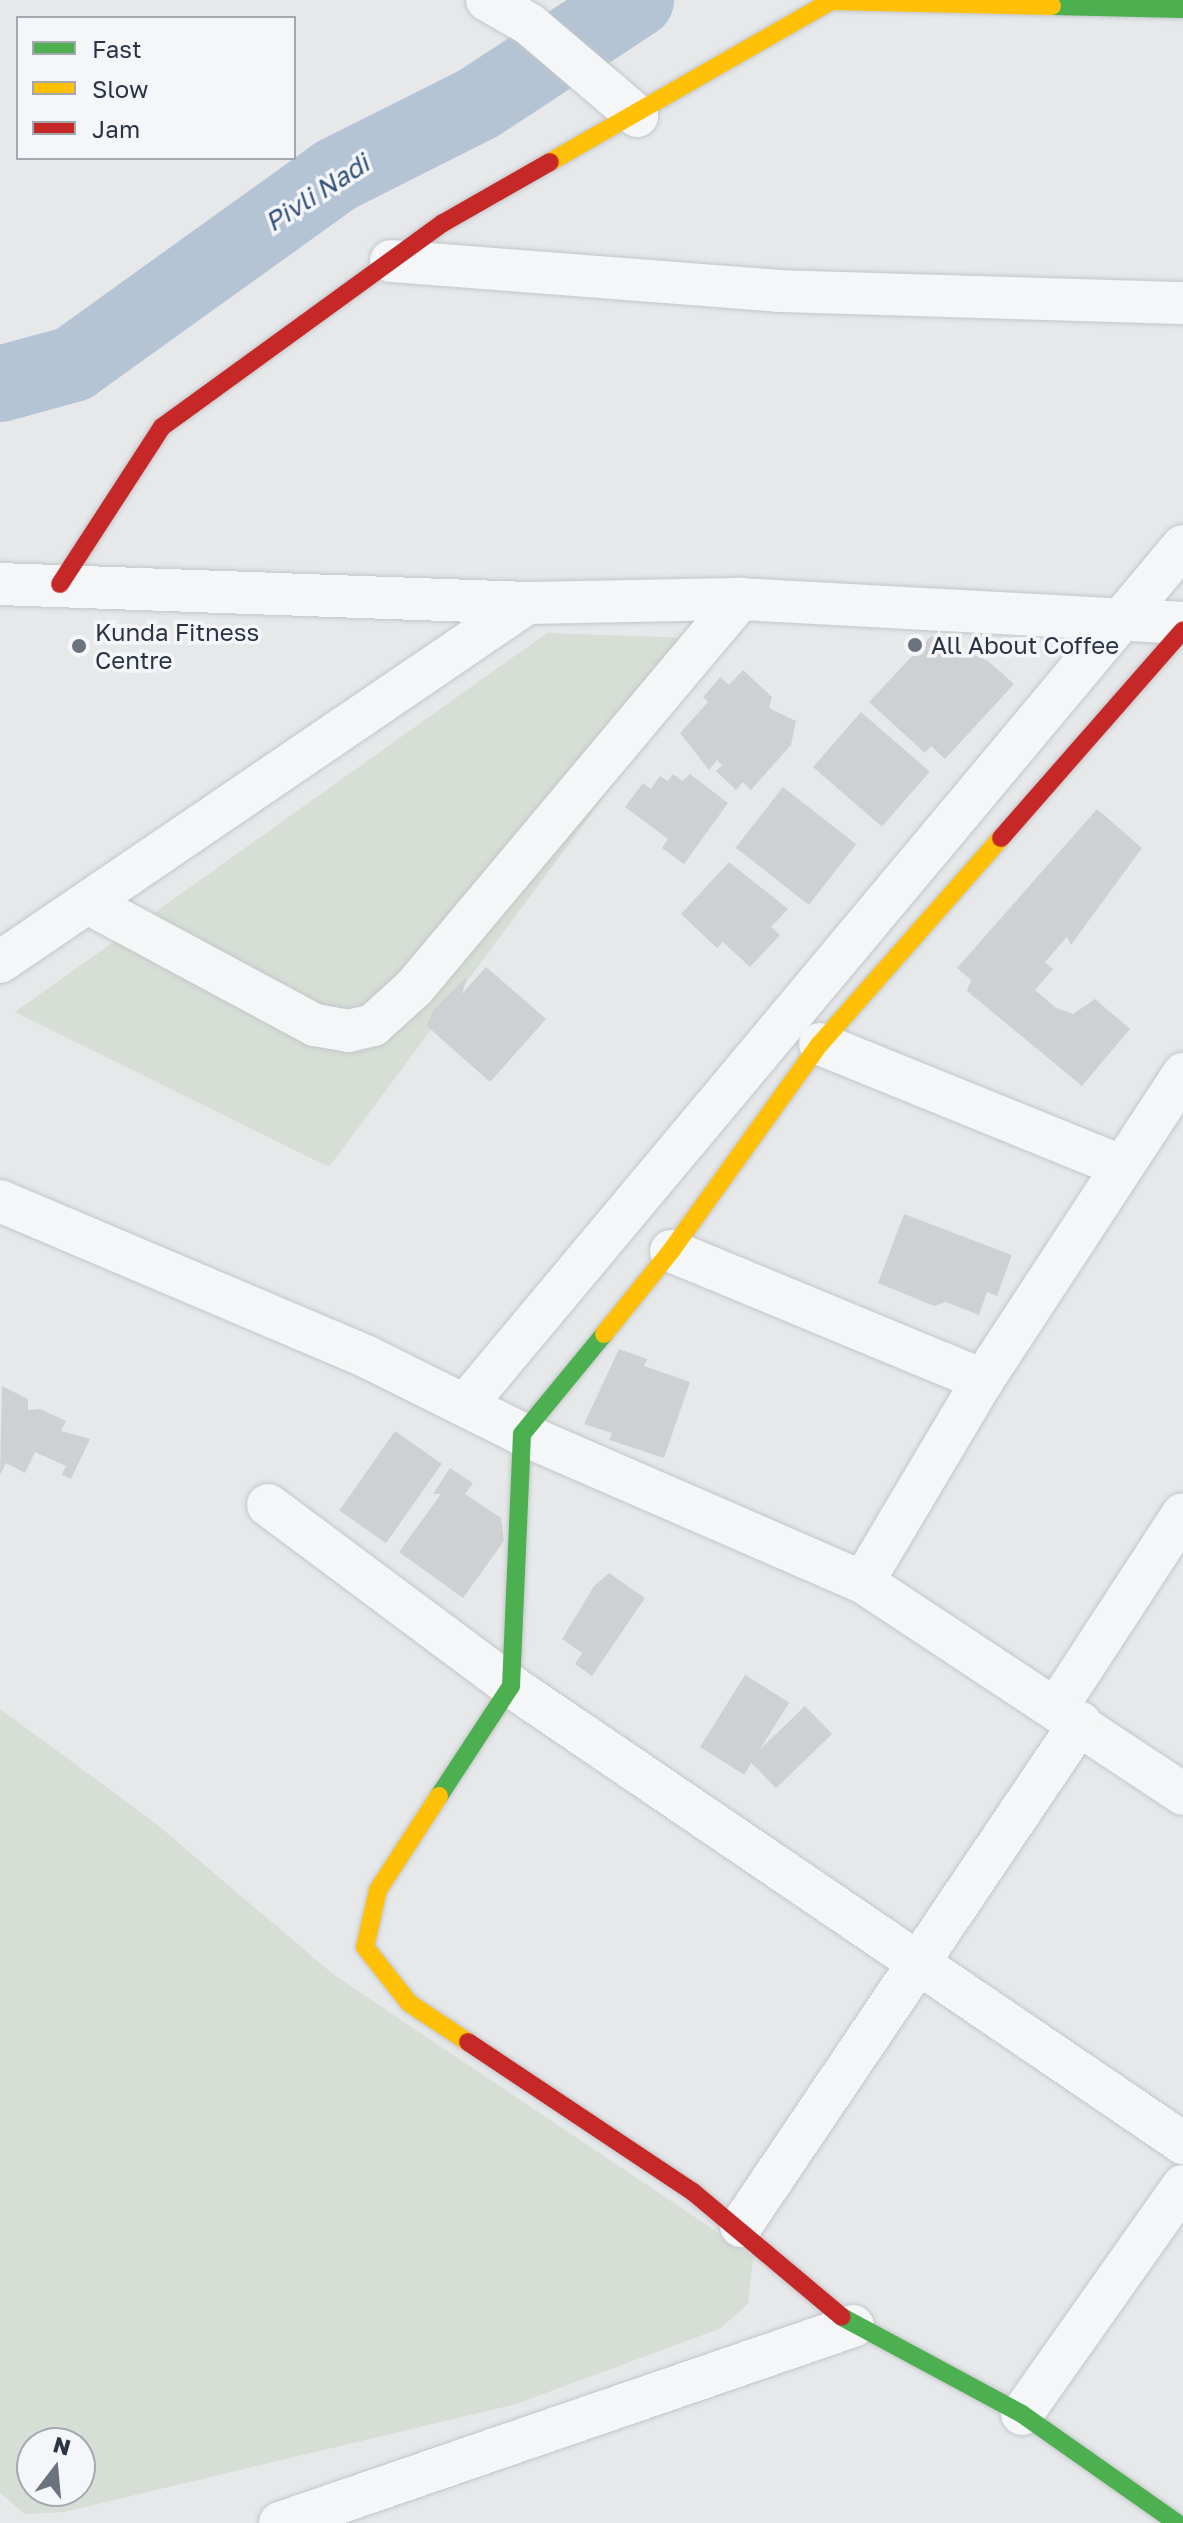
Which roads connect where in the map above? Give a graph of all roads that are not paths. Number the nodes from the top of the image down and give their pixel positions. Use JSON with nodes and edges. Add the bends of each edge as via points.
{"nodes":[{"id":1,"x":487,"y":0,"type":"edge"},
{"id":2,"x":832,"y":1,"type":"edge"},
{"id":3,"x":1183,"y":9,"type":"edge"},
{"id":4,"x":637,"y":116,"type":"junction"},
{"id":5,"x":391,"y":261,"type":"junction"},
{"id":6,"x":1183,"y":303,"type":"edge"},
{"id":7,"x":1183,"y":546,"type":"edge"},
{"id":8,"x":32,"y":584,"type":"edge"},
{"id":9,"x":740,"y":599,"type":"junction"},
{"id":10,"x":527,"y":603,"type":"junction"},
{"id":11,"x":0,"y":608,"type":"edge"},
{"id":12,"x":1123,"y":617,"type":"junction"},
{"id":13,"x":1183,"y":623,"type":"edge"},
{"id":14,"x":1183,"y":630,"type":"edge"},
{"id":15,"x":88,"y":903,"type":"junction"},
{"id":16,"x":0,"y":962,"type":"edge"},
{"id":17,"x":820,"y":1044,"type":"junction"},
{"id":18,"x":1183,"y":1074,"type":"edge"},
{"id":19,"x":1120,"y":1166,"type":"junction"},
{"id":20,"x":0,"y":1201,"type":"edge"},
{"id":21,"x":671,"y":1251,"type":"junction"},
{"id":22,"x":983,"y":1380,"type":"junction"},
{"id":23,"x":466,"y":1404,"type":"junction"},
{"id":24,"x":522,"y":1434,"type":"junction"},
{"id":25,"x":268,"y":1505,"type":"dead end"},
{"id":26,"x":1183,"y":1514,"type":"edge"},
{"id":27,"x":863,"y":1582,"type":"junction"},
{"id":28,"x":511,"y":1686,"type":"junction"},
{"id":29,"x":1069,"y":1715,"type":"junction"},
{"id":30,"x":1183,"y":1794,"type":"edge"},
{"id":31,"x":919,"y":1963,"type":"junction"},
{"id":32,"x":1183,"y":2143,"type":"edge"},
{"id":33,"x":1183,"y":2186,"type":"edge"},
{"id":34,"x":741,"y":2226,"type":"junction"},
{"id":35,"x":853,"y":2326,"type":"junction"},
{"id":36,"x":1022,"y":2414,"type":"junction"},
{"id":37,"x":280,"y":2523,"type":"edge"},
{"id":38,"x":1177,"y":2523,"type":"edge"}],
"edges":[{"from":1,"to":4,"type":"street","via":[[529,24]]},
{"from":2,"to":3,"type":"street"},
{"from":2,"to":4,"type":"street"},
{"from":4,"to":5,"type":"street","via":[[443,223]]},
{"from":5,"to":6,"type":"street","via":[[778,291]]},
{"from":5,"to":8,"type":"street","via":[[162,427]]},
{"from":7,"to":12,"type":"street"},
{"from":8,"to":10,"type":"street"},
{"from":8,"to":11,"type":"street"},
{"from":9,"to":10,"type":"street"},
{"from":9,"to":12,"type":"street"},
{"from":9,"to":15,"type":"street","via":[[414,988],[373,1025],[348,1031],[315,1025]]},
{"from":10,"to":15,"type":"street"},
{"from":12,"to":13,"type":"street"},
{"from":12,"to":23,"type":"street"},
{"from":14,"to":17,"type":"street"},
{"from":15,"to":16,"type":"street"},
{"from":17,"to":19,"type":"street"},
{"from":17,"to":21,"type":"street"},
{"from":18,"to":19,"type":"street"},
{"from":19,"to":22,"type":"street"},
{"from":20,"to":23,"type":"street"},
{"from":21,"to":22,"type":"street"},
{"from":21,"to":24,"type":"street"},
{"from":22,"to":27,"type":"street"},
{"from":23,"to":24,"type":"street"},
{"from":24,"to":27,"type":"street"},
{"from":24,"to":28,"type":"street"},
{"from":25,"to":28,"type":"street"},
{"from":26,"to":29,"type":"street"},
{"from":27,"to":29,"type":"street"},
{"from":28,"to":31,"type":"street"},
{"from":28,"to":34,"type":"street","via":[[378,1890],[365,1947],[409,2003]]},
{"from":29,"to":30,"type":"street"},
{"from":29,"to":31,"type":"street"},
{"from":31,"to":32,"type":"street"},
{"from":31,"to":34,"type":"street"},
{"from":33,"to":36,"type":"street"},
{"from":34,"to":35,"type":"street"},
{"from":35,"to":36,"type":"street"},
{"from":35,"to":37,"type":"street"},
{"from":36,"to":38,"type":"street"}]}
